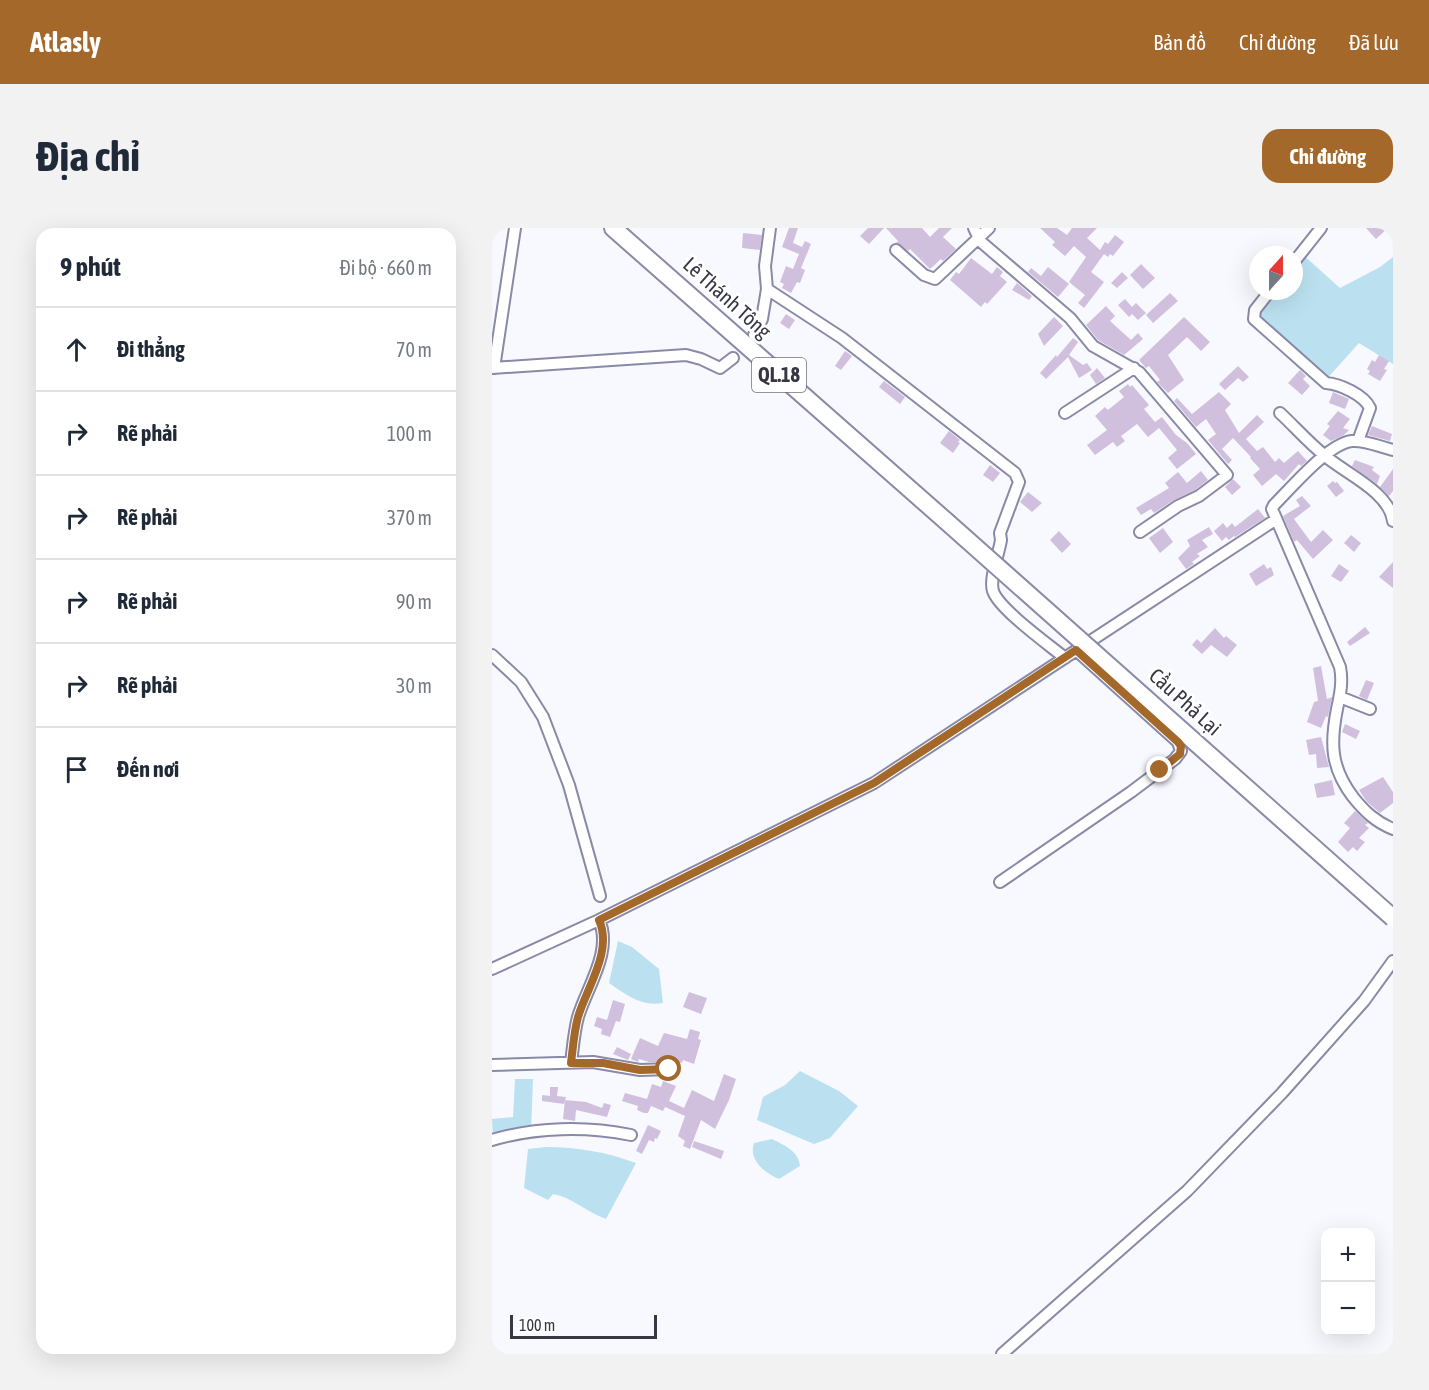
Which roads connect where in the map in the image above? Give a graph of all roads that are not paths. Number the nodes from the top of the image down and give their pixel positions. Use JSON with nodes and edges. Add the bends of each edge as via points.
{"nodes":[{"id":1,"x":515,"y":228,"type":"edge"},
{"id":2,"x":613,"y":228,"type":"edge"},
{"id":3,"x":770,"y":228,"type":"edge"},
{"id":4,"x":988,"y":228,"type":"edge"},
{"id":5,"x":1321,"y":228,"type":"edge"},
{"id":6,"x":976,"y":232,"type":"edge"},
{"id":7,"x":896,"y":250,"type":"dead end"},
{"id":8,"x":1303,"y":251,"type":"edge"},
{"id":9,"x":767,"y":289,"type":"junction"},
{"id":10,"x":1263,"y":300,"type":"edge"},
{"id":11,"x":754,"y":335,"type":"dead end"},
{"id":12,"x":733,"y":358,"type":"dead end"},
{"id":13,"x":493,"y":368,"type":"edge"},
{"id":14,"x":1134,"y":368,"type":"junction"},
{"id":15,"x":1065,"y":413,"type":"dead end"},
{"id":16,"x":1280,"y":413,"type":"dead end"},
{"id":17,"x":1358,"y":441,"type":"junction"},
{"id":18,"x":1393,"y":450,"type":"edge"},
{"id":19,"x":1324,"y":456,"type":"junction"},
{"id":20,"x":1275,"y":520,"type":"junction"},
{"id":21,"x":1393,"y":520,"type":"edge"},
{"id":22,"x":946,"y":521,"type":"joint"},
{"id":23,"x":1140,"y":532,"type":"dead end"},
{"id":24,"x":1076,"y":650,"type":"junction"},
{"id":25,"x":492,"y":655,"type":"edge"},
{"id":26,"x":1065,"y":658,"type":"junction"},
{"id":27,"x":1340,"y":697,"type":"junction"},
{"id":28,"x":1370,"y":709,"type":"dead end"},
{"id":29,"x":1393,"y":829,"type":"edge"},
{"id":30,"x":1000,"y":882,"type":"dead end"},
{"id":31,"x":600,"y":896,"type":"dead end"},
{"id":32,"x":1393,"y":918,"type":"edge"},
{"id":33,"x":599,"y":920,"type":"junction"},
{"id":34,"x":1393,"y":961,"type":"edge"},
{"id":35,"x":492,"y":969,"type":"edge"},
{"id":36,"x":571,"y":1063,"type":"junction"},
{"id":37,"x":492,"y":1065,"type":"edge"},
{"id":38,"x":669,"y":1069,"type":"dead end"},
{"id":39,"x":631,"y":1135,"type":"dead end"},
{"id":40,"x":492,"y":1140,"type":"edge"},
{"id":41,"x":1002,"y":1354,"type":"edge"}],
"edges":[{"from":1,"to":13,"type":"street"},
{"from":2,"to":22,"type":"highway","name":"Lê Thánh Tông","number":"QL.18"},
{"from":3,"to":9,"type":"street","via":[[765,266]]},
{"from":4,"to":6,"type":"street"},
{"from":5,"to":8,"type":"street"},
{"from":6,"to":7,"type":"street","via":[[935,279],[924,275]]},
{"from":6,"to":14,"type":"street","via":[[1070,318],[1093,346]]},
{"from":9,"to":11,"type":"street","via":[[762,319]]},
{"from":9,"to":26,"type":"street","via":[[842,338],[1015,473],[1019,482],[1000,534],[993,590],[1000,603]]},
{"from":10,"to":17,"type":"street","via":[[1255,310],[1254,320],[1326,383],[1367,401],[1370,408]]},
{"from":12,"to":13,"type":"street","via":[[720,368],[686,356]]},
{"from":14,"to":15,"type":"street"},
{"from":14,"to":23,"type":"street","via":[[1227,475]]},
{"from":16,"to":19,"type":"street"},
{"from":17,"to":18,"type":"street"},
{"from":17,"to":19,"type":"street","via":[[1338,445]]},
{"from":19,"to":20,"type":"street","via":[[1274,505]]},
{"from":19,"to":21,"type":"street","via":[[1374,492],[1392,512]]},
{"from":20,"to":24,"type":"street"},
{"from":20,"to":27,"type":"street","via":[[1340,668]]},
{"from":22,"to":32,"type":"highway","name":"Cầu Phả Lại","number":"QL.18","bridge":true},
{"from":24,"to":26,"type":"street"},
{"from":24,"to":30,"type":"street","via":[[1178,742],[1181,751],[1131,792]]},
{"from":25,"to":31,"type":"street","via":[[521,682],[543,717],[569,786]]},
{"from":26,"to":33,"type":"street","via":[[874,783]]},
{"from":27,"to":28,"type":"street"},
{"from":27,"to":29,"type":"street","via":[[1332,747],[1341,782],[1368,815]]},
{"from":33,"to":35,"type":"street"},
{"from":33,"to":36,"type":"street","via":[[603,938],[579,1016]]},
{"from":34,"to":41,"type":"street","via":[[1364,1001],[1282,1093],[1187,1191]]},
{"from":36,"to":37,"type":"street"},
{"from":36,"to":38,"type":"street"},
{"from":39,"to":40,"type":"street","via":[[594,1130],[536,1131]]}]}
